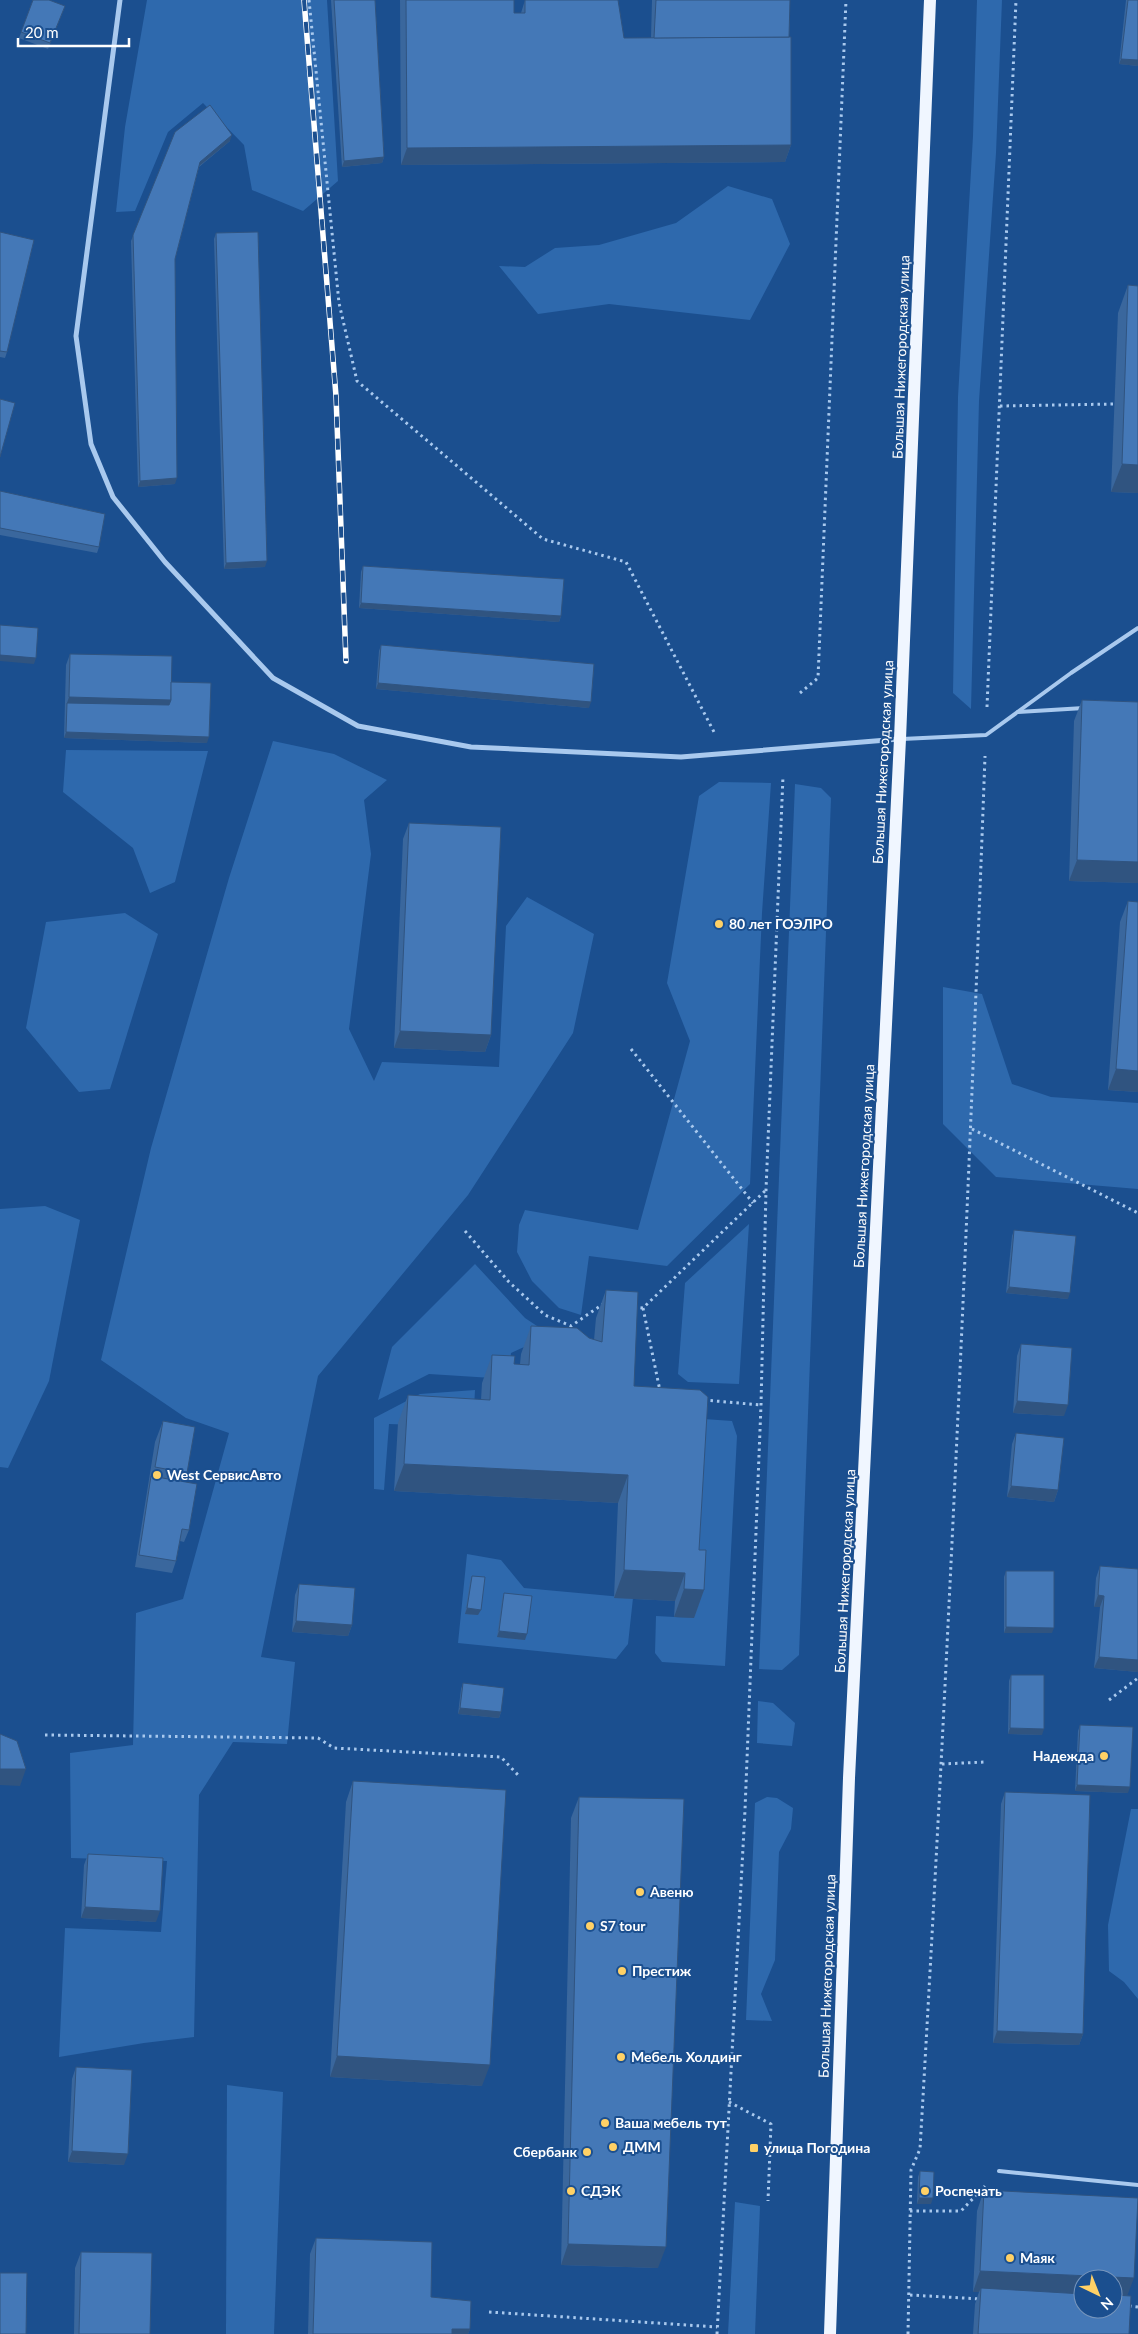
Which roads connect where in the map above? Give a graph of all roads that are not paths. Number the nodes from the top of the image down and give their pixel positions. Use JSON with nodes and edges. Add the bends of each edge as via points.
{"nodes":[{"id":1,"x":120,"y":0,"type":"edge"},
{"id":2,"x":930,"y":0,"type":"edge"},
{"id":3,"x":1138,"y":628,"type":"edge"},
{"id":4,"x":1088,"y":708,"type":"edge"},
{"id":5,"x":1018,"y":712,"type":"junction"},
{"id":6,"x":900,"y":739,"type":"junction"},
{"id":7,"x":998,"y":2170,"type":"road end"},
{"id":8,"x":1138,"y":2185,"type":"edge"},
{"id":9,"x":830,"y":2334,"type":"edge"}],
"edges":[{"from":1,"to":6,"type":"street","via":[[76,336],[91,444],[113,497],[165,562],[273,678],[358,726],[471,747],[681,757]]},
{"from":2,"to":6,"type":"main road","name":"Большая Нижегородская улица"},
{"from":3,"to":5,"type":"lane"},
{"from":4,"to":5,"type":"lane"},
{"from":5,"to":6,"type":"lane","via":[[986,735]]},
{"from":6,"to":9,"type":"main road","name":"Большая Нижегородская улица","via":[[849,1778]]},
{"from":7,"to":8,"type":"lane"}]}
